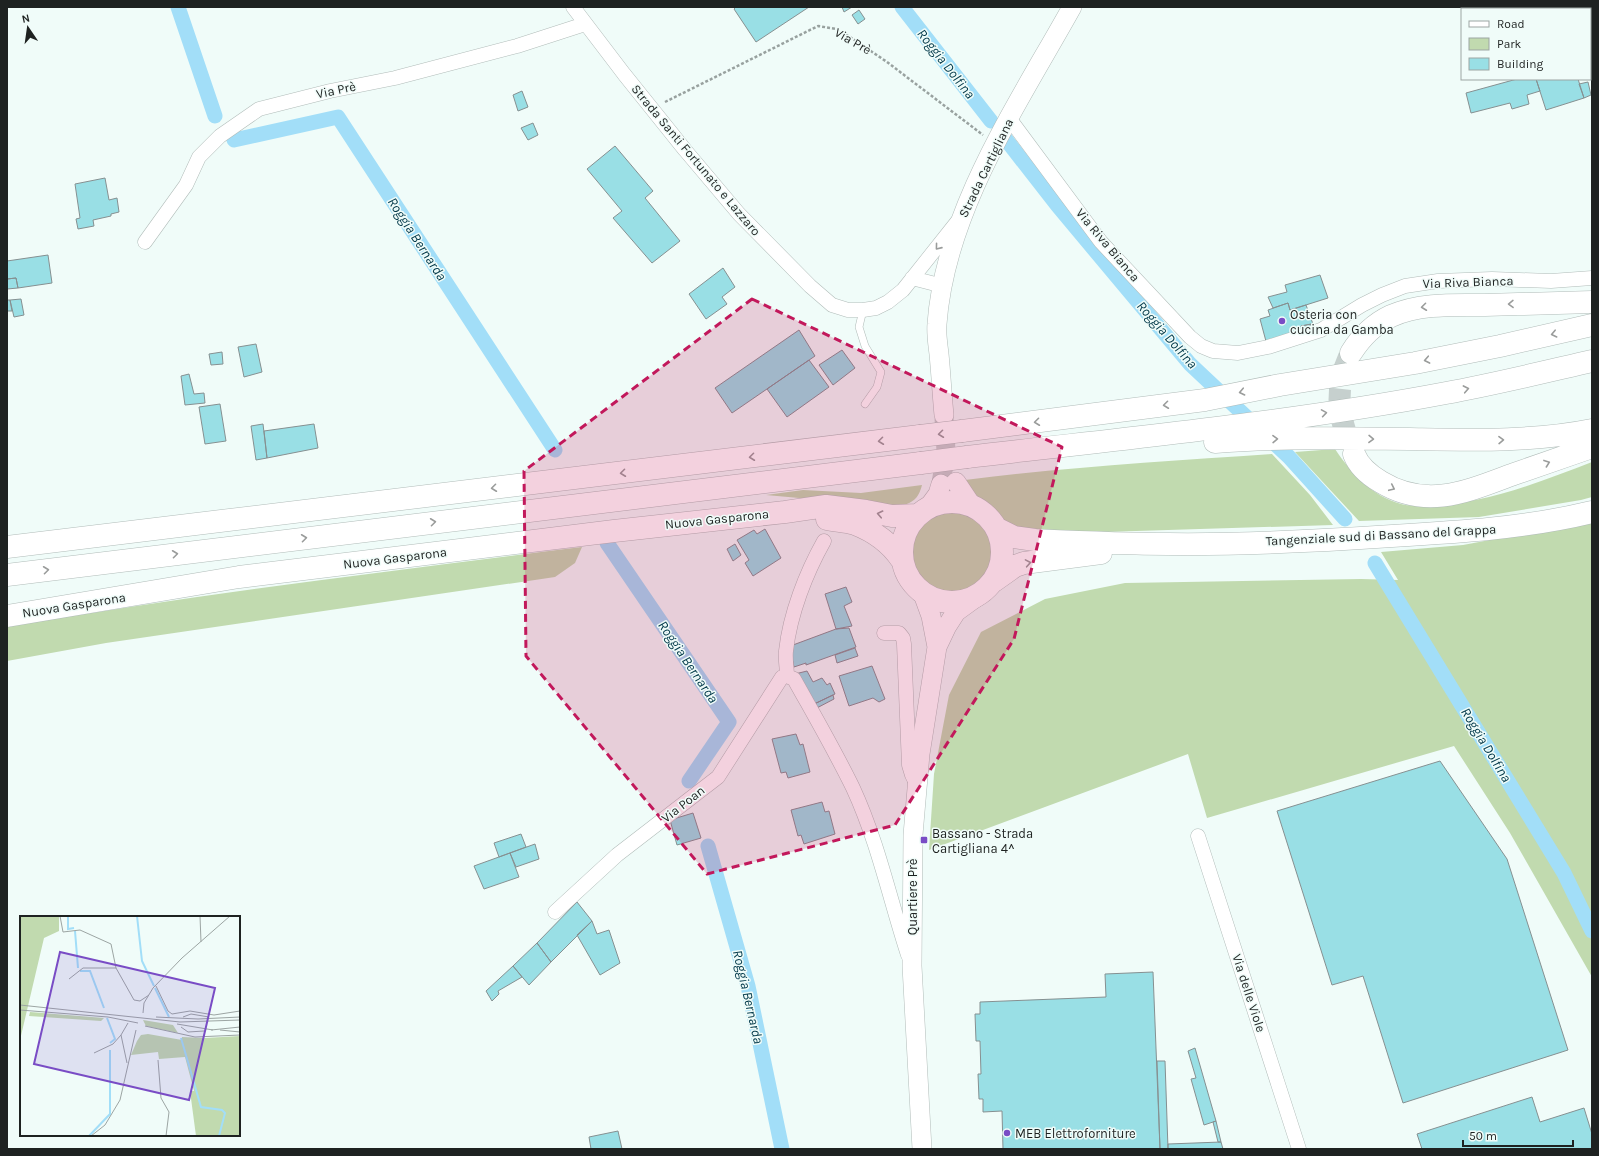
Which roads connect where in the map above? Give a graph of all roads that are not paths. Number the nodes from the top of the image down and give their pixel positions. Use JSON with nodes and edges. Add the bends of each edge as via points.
{"nodes":[{"id":1,"x":573,"y":7,"type":"edge"},
{"id":2,"x":1072,"y":7,"type":"edge"},
{"id":3,"x":585,"y":24,"type":"junction"},
{"id":4,"x":1010,"y":118,"type":"junction"},
{"id":5,"x":962,"y":216,"type":"junction"},
{"id":6,"x":145,"y":242,"type":"dead end"},
{"id":7,"x":912,"y":278,"type":"junction"},
{"id":8,"x":1592,"y":278,"type":"edge"},
{"id":9,"x":943,"y":286,"type":"junction"},
{"id":10,"x":1592,"y":302,"type":"edge"},
{"id":11,"x":863,"y":310,"type":"junction"},
{"id":12,"x":1592,"y":325,"type":"edge"},
{"id":13,"x":1351,"y":353,"type":"tunnel mouth"},
{"id":14,"x":1592,"y":361,"type":"edge"},
{"id":15,"x":865,"y":404,"type":"dead end"},
{"id":16,"x":944,"y":415,"type":"tunnel mouth"},
{"id":17,"x":1592,"y":430,"type":"edge"},
{"id":18,"x":1238,"y":433,"type":"junction"},
{"id":19,"x":1592,"y":447,"type":"edge"},
{"id":20,"x":1354,"y":454,"type":"tunnel mouth"},
{"id":21,"x":936,"y":476,"type":"junction"},
{"id":22,"x":972,"y":506,"type":"junction"},
{"id":23,"x":784,"y":512,"type":"junction"},
{"id":24,"x":922,"y":512,"type":"junction"},
{"id":25,"x":1592,"y":512,"type":"edge"},
{"id":26,"x":996,"y":528,"type":"junction"},
{"id":27,"x":824,"y":541,"type":"dead end"},
{"id":28,"x":1169,"y":544,"type":"junction"},
{"id":29,"x":7,"y":547,"type":"edge"},
{"id":30,"x":902,"y":559,"type":"junction"},
{"id":31,"x":7,"y":575,"type":"edge"},
{"id":32,"x":994,"y":581,"type":"junction"},
{"id":33,"x":923,"y":594,"type":"junction"},
{"id":34,"x":978,"y":596,"type":"junction"},
{"id":35,"x":7,"y":616,"type":"edge"},
{"id":36,"x":884,"y":633,"type":"dead end"},
{"id":37,"x":937,"y":647,"type":"junction"},
{"id":38,"x":787,"y":676,"type":"junction"},
{"id":39,"x":918,"y":785,"type":"junction"},
{"id":40,"x":1198,"y":836,"type":"dead end"},
{"id":41,"x":555,"y":912,"type":"dead end"},
{"id":42,"x":912,"y":966,"type":"junction"},
{"id":43,"x":922,"y":1149,"type":"edge"},
{"id":44,"x":1299,"y":1149,"type":"edge"}],
"edges":[{"from":1,"to":3,"type":"street","name":"Strada Santi Fortunato e Lazzaro"},
{"from":2,"to":4,"type":"street","name":"Strada Cartigliana"},
{"from":3,"to":6,"type":"street","name":"Via Prè","via":[[517,46],[403,76],[330,90],[259,109],[220,136],[200,157],[186,185]]},
{"from":3,"to":11,"type":"street","name":"Strada Santi Fortunato e Lazzaro","via":[[739,214],[832,305],[848,310]]},
{"from":4,"to":5,"type":"street","name":"Strada Cartigliana","via":[[977,180]]},
{"from":4,"to":8,"type":"street","name":"Via Riva Bianca","via":[[1101,242],[1190,337],[1213,351],[1238,353],[1268,347],[1321,330],[1362,305],[1405,286],[1438,281],[1551,281]]},
{"from":5,"to":7,"type":"street","name":"Strada Santi Fortunato e Lazzaro","one_way":true},
{"from":5,"to":9,"type":"street","name":"Strada Cartigliana"},
{"from":7,"to":9,"type":"street"},
{"from":7,"to":11,"type":"street","name":"Strada Santi Fortunato e Lazzaro","via":[[888,302],[876,308]]},
{"from":9,"to":16,"type":"street","name":"Strada Cartigliana","via":[[937,327]]},
{"from":10,"to":13,"type":"main road","one_way":true,"via":[[1416,308],[1376,324],[1360,339]]},
{"from":11,"to":15,"type":"lane","via":[[859,328],[865,346],[881,372],[877,387]]},
{"from":12,"to":29,"type":"main road","one_way":true,"bridge":true,"via":[[1415,363],[1280,384],[1205,400]]},
{"from":18,"to":14,"type":"main road","one_way":true,"via":[[1285,419],[1446,393]]},
{"from":18,"to":17,"type":"main road","one_way":true,"via":[[1304,438],[1505,440]]},
{"from":18,"to":21,"type":"main road","via":[[1213,442]]},
{"from":18,"to":21,"type":"main road","bridge":true,"via":[[967,457]]},
{"from":20,"to":19,"type":"main road","one_way":true,"via":[[1365,471],[1388,486],[1407,494],[1435,497],[1474,489]]},
{"from":21,"to":22,"type":"street"},
{"from":21,"to":24,"type":"street","via":[[938,494]]},
{"from":31,"to":21,"type":"main road","one_way":true,"via":[[783,479]]},
{"from":22,"to":24,"type":"main road","name":"Nuova Gasparona","via":[[957,502],[941,503]]},
{"from":22,"to":26,"type":"main road","name":"Nuova Gasparona","via":[[982,511]]},
{"from":24,"to":23,"type":"main road","name":"Nuova Gasparona","one_way":true,"via":[[892,516],[826,506]]},
{"from":23,"to":30,"type":"main road","name":"Nuova Gasparona","via":[[854,524],[893,547]]},
{"from":23,"to":35,"type":"main road","name":"Nuova Gasparona","via":[[239,578]]},
{"from":24,"to":30,"type":"main road","name":"Nuova Gasparona","via":[[908,527],[902,543]]},
{"from":25,"to":28,"type":"main road","name":"Tangenziale sud di Bassano del Grappa","via":[[1514,527],[1456,533],[1333,540]]},
{"from":26,"to":28,"type":"main road","name":"Tangenziale sud di Bassano del Grappa","via":[[1014,537],[1035,540]]},
{"from":26,"to":32,"type":"main road","name":"Nuova Gasparona","via":[[1002,545],[1002,564]]},
{"from":27,"to":38,"type":"street","via":[[815,557],[792,617],[786,652]]},
{"from":32,"to":28,"type":"main road","name":"Tangenziale sud di Bassano del Grappa","one_way":true,"via":[[1015,566],[1024,563]]},
{"from":30,"to":33,"type":"main road","name":"Nuova Gasparona","via":[[905,572],[912,584]]},
{"from":32,"to":34,"type":"main road","name":"Nuova Gasparona"},
{"from":33,"to":34,"type":"main road","name":"Nuova Gasparona","via":[[950,603],[964,602]]},
{"from":33,"to":37,"type":"street","name":"Quartiere Prè","via":[[931,616]]},
{"from":34,"to":37,"type":"street","name":"Quartiere Prè","via":[[956,612]]},
{"from":36,"to":39,"type":"street","via":[[899,633],[903,638],[909,765]]},
{"from":37,"to":39,"type":"street","name":"Quartiere Prè","via":[[920,754]]},
{"from":38,"to":41,"type":"street","name":"Via Poan","via":[[782,677],[718,776],[617,855]]},
{"from":38,"to":42,"type":"street","via":[[794,679],[853,789],[879,856]]},
{"from":39,"to":42,"type":"street","name":"Quartiere Prè","via":[[913,835]]},
{"from":40,"to":44,"type":"street","name":"Via delle Viole"},
{"from":42,"to":43,"type":"street","name":"Quartiere Prè"}]}
